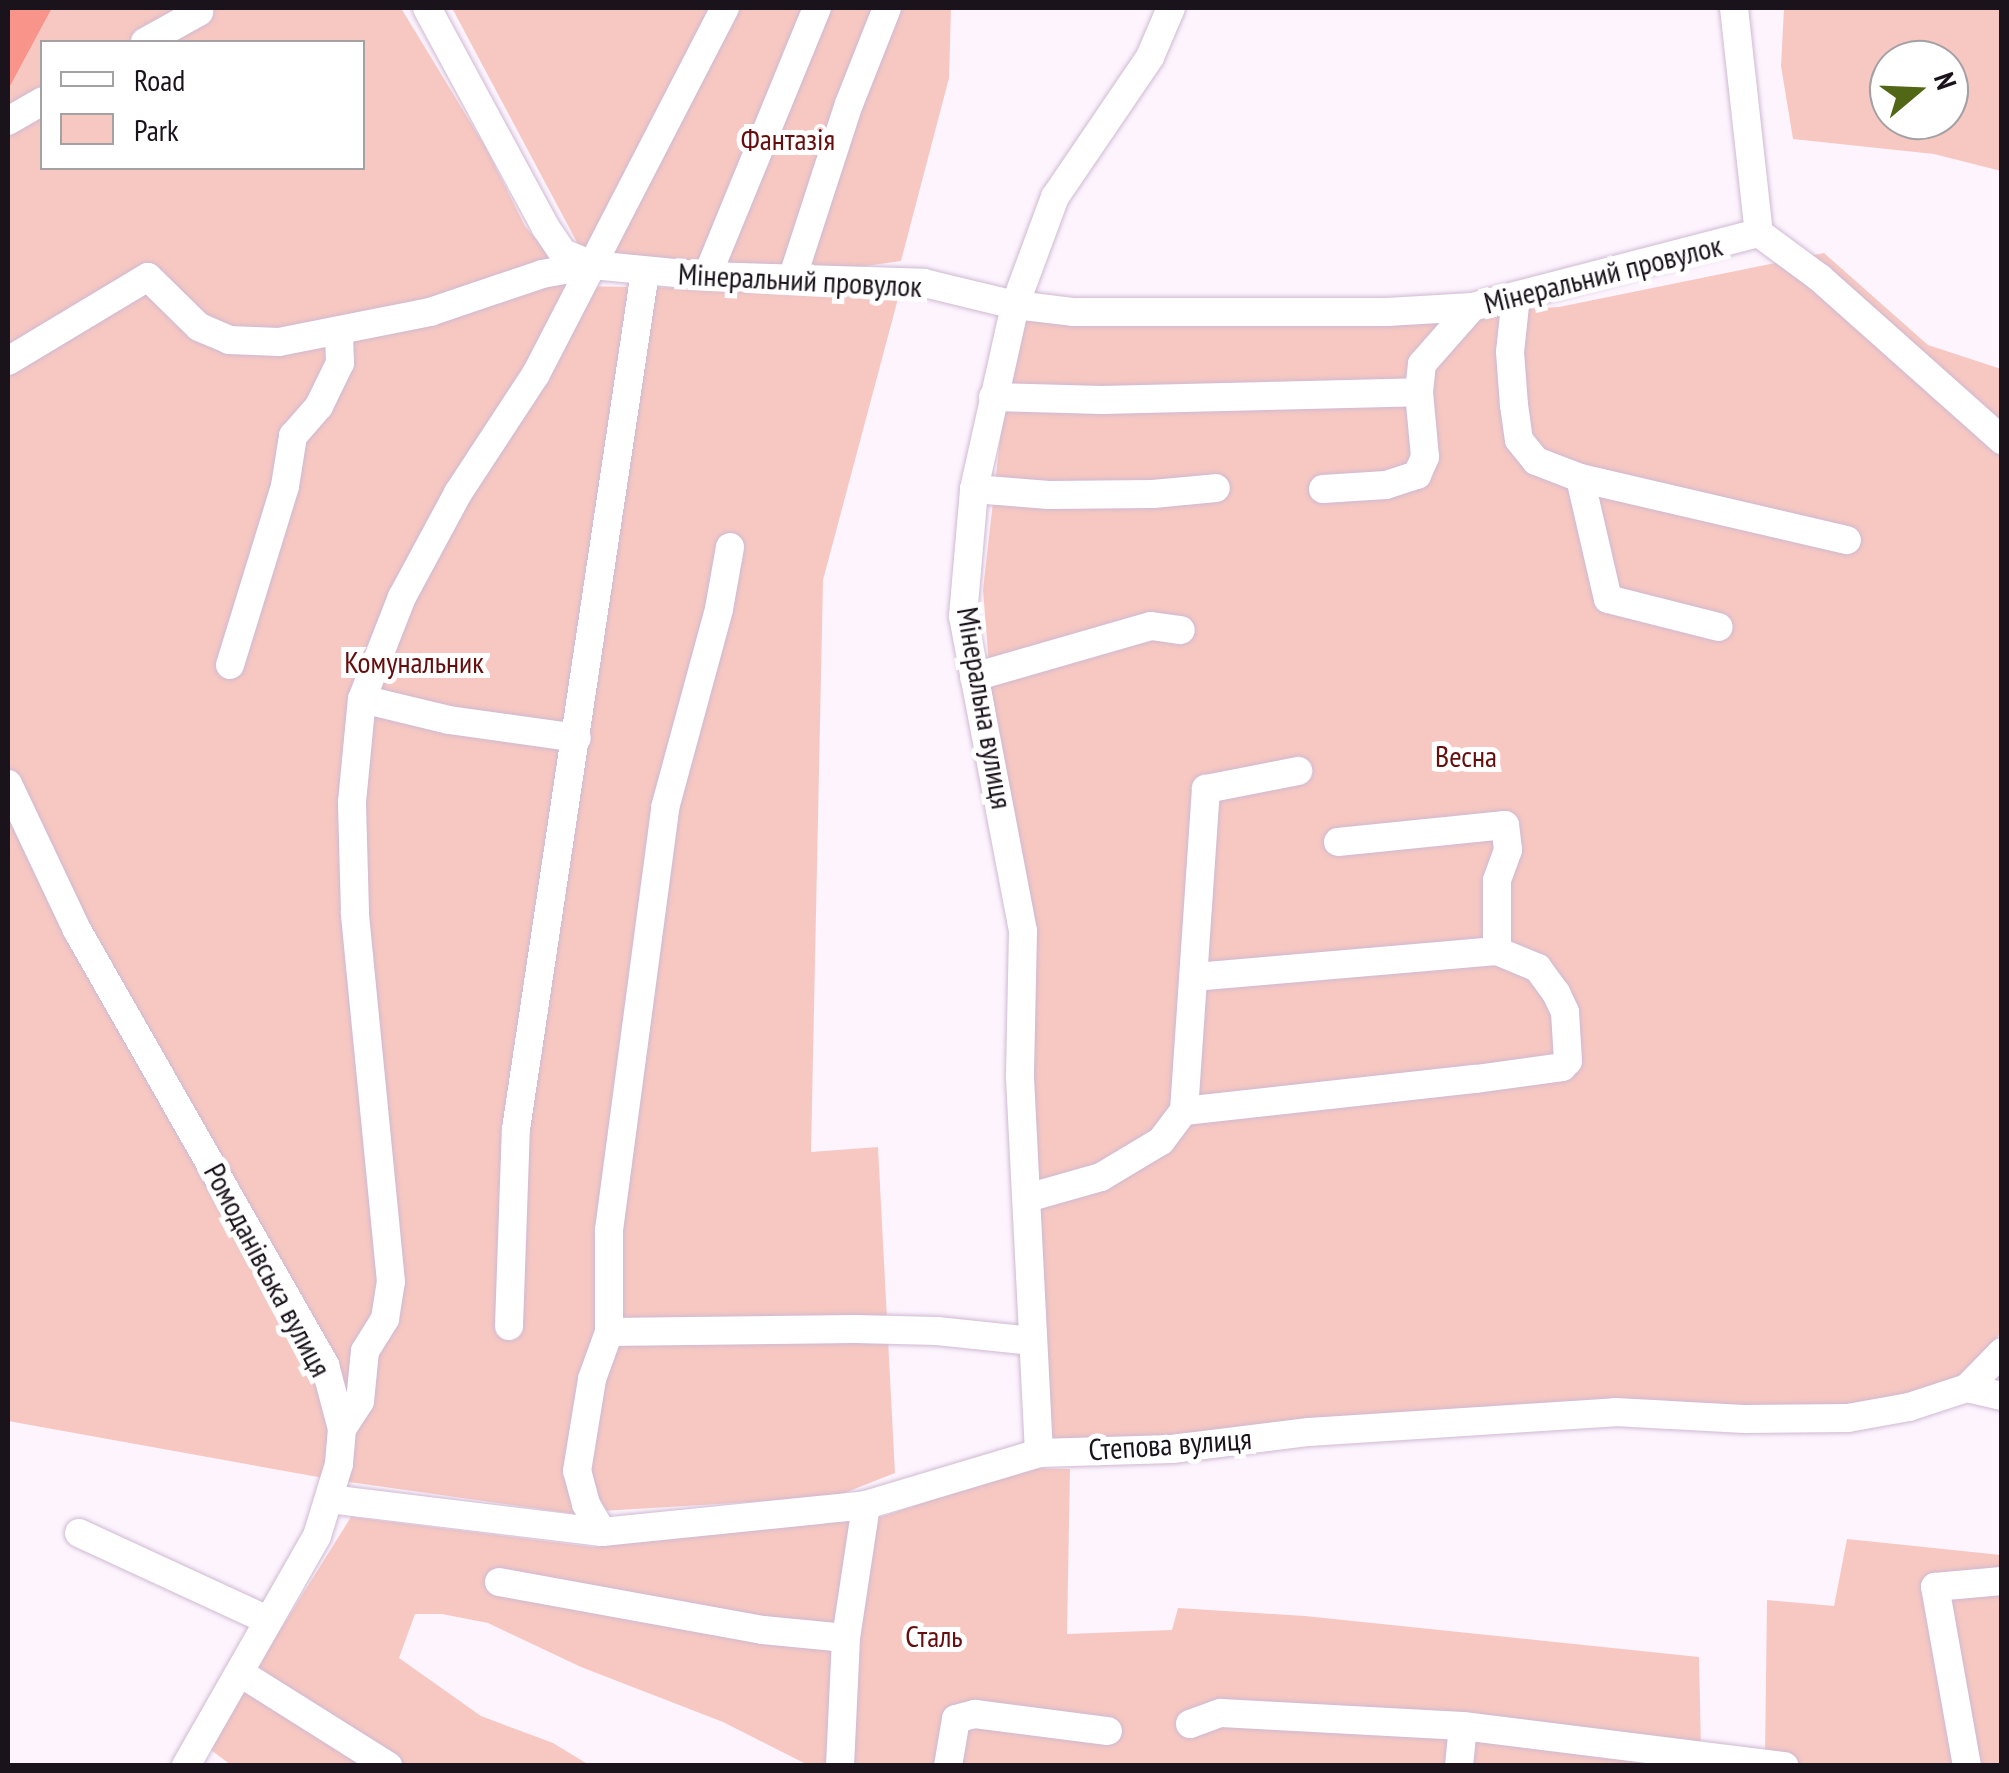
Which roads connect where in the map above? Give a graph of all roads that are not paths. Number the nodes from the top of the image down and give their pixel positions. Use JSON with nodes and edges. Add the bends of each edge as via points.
{"nodes":[{"id":1,"x":427,"y":8,"type":"edge"},
{"id":2,"x":725,"y":8,"type":"edge"},
{"id":3,"x":817,"y":8,"type":"edge"},
{"id":4,"x":888,"y":8,"type":"edge"},
{"id":5,"x":1170,"y":8,"type":"edge"},
{"id":6,"x":1734,"y":8,"type":"edge"},
{"id":7,"x":198,"y":12,"type":"dead end"},
{"id":8,"x":149,"y":40,"type":"edge"},
{"id":9,"x":40,"y":102,"type":"edge"},
{"id":10,"x":8,"y":121,"type":"edge"},
{"id":11,"x":1759,"y":232,"type":"junction"},
{"id":12,"x":592,"y":265,"type":"junction"},
{"id":13,"x":646,"y":272,"type":"junction"},
{"id":14,"x":706,"y":276,"type":"junction"},
{"id":15,"x":792,"y":279,"type":"junction"},
{"id":16,"x":1516,"y":296,"type":"junction"},
{"id":17,"x":1015,"y":304,"type":"junction"},
{"id":18,"x":1472,"y":307,"type":"junction"},
{"id":19,"x":338,"y":331,"type":"junction"},
{"id":20,"x":8,"y":361,"type":"edge"},
{"id":21,"x":1419,"y":392,"type":"junction"},
{"id":22,"x":993,"y":397,"type":"junction"},
{"id":23,"x":2002,"y":440,"type":"edge"},
{"id":24,"x":1580,"y":478,"type":"junction"},
{"id":25,"x":1216,"y":488,"type":"dead end"},
{"id":26,"x":974,"y":489,"type":"junction"},
{"id":27,"x":1323,"y":489,"type":"dead end"},
{"id":28,"x":1847,"y":540,"type":"dead end"},
{"id":29,"x":730,"y":548,"type":"dead end"},
{"id":30,"x":1719,"y":626,"type":"dead end"},
{"id":31,"x":1181,"y":630,"type":"dead end"},
{"id":32,"x":230,"y":664,"type":"dead end"},
{"id":33,"x":974,"y":677,"type":"junction"},
{"id":34,"x":362,"y":699,"type":"junction"},
{"id":35,"x":577,"y":738,"type":"junction"},
{"id":36,"x":1298,"y":771,"type":"dead end"},
{"id":37,"x":8,"y":784,"type":"edge"},
{"id":38,"x":1338,"y":842,"type":"dead end"},
{"id":39,"x":1497,"y":951,"type":"junction"},
{"id":40,"x":1195,"y":977,"type":"junction"},
{"id":41,"x":1184,"y":1110,"type":"junction"},
{"id":42,"x":1027,"y":1198,"type":"junction"},
{"id":43,"x":509,"y":1326,"type":"dead end"},
{"id":44,"x":609,"y":1332,"type":"junction"},
{"id":45,"x":1032,"y":1341,"type":"junction"},
{"id":46,"x":2002,"y":1352,"type":"edge"},
{"id":47,"x":1967,"y":1388,"type":"junction"},
{"id":48,"x":2002,"y":1396,"type":"edge"},
{"id":49,"x":342,"y":1430,"type":"junction"},
{"id":50,"x":1039,"y":1452,"type":"junction"},
{"id":51,"x":329,"y":1499,"type":"junction"},
{"id":52,"x":866,"y":1505,"type":"junction"},
{"id":53,"x":602,"y":1532,"type":"junction"},
{"id":54,"x":78,"y":1533,"type":"dead end"},
{"id":55,"x":2002,"y":1580,"type":"edge"},
{"id":56,"x":499,"y":1582,"type":"dead end"},
{"id":57,"x":267,"y":1620,"type":"junction"},
{"id":58,"x":846,"y":1638,"type":"junction"},
{"id":59,"x":242,"y":1674,"type":"junction"},
{"id":60,"x":1190,"y":1724,"type":"dead end"},
{"id":61,"x":1462,"y":1726,"type":"junction"},
{"id":62,"x":1108,"y":1731,"type":"dead end"},
{"id":63,"x":186,"y":1766,"type":"edge"},
{"id":64,"x":388,"y":1766,"type":"edge"},
{"id":65,"x":840,"y":1766,"type":"edge"},
{"id":66,"x":948,"y":1766,"type":"edge"},
{"id":67,"x":1460,"y":1766,"type":"edge"},
{"id":68,"x":1785,"y":1766,"type":"edge"},
{"id":69,"x":1966,"y":1766,"type":"edge"}],
"edges":[{"from":1,"to":12,"type":"street","via":[[546,228],[563,254]]},
{"from":2,"to":12,"type":"street"},
{"from":3,"to":14,"type":"street"},
{"from":4,"to":15,"type":"street","via":[[848,104]]},
{"from":5,"to":17,"type":"street","name":"Мінеральна вулиця","via":[[1150,57],[1055,197]]},
{"from":6,"to":11,"type":"street","name":"Мінеральний провулок"},
{"from":7,"to":8,"type":"street"},
{"from":9,"to":10,"type":"street"},
{"from":11,"to":16,"type":"street","name":"Мінеральний провулок"},
{"from":11,"to":23,"type":"street","name":"Мінеральний провулок"},
{"from":12,"to":13,"type":"street","name":"Мінеральний провулок"},
{"from":12,"to":19,"type":"street","name":"Мінеральний провулок"},
{"from":12,"to":34,"type":"street","via":[[536,374],[458,493],[402,597]]},
{"from":13,"to":14,"type":"street","name":"Мінеральний провулок"},
{"from":13,"to":35,"type":"street"},
{"from":14,"to":15,"type":"street","name":"Мінеральний провулок"},
{"from":15,"to":17,"type":"street","name":"Мінеральний провулок","via":[[924,283]]},
{"from":16,"to":18,"type":"street","name":"Мінеральний провулок"},
{"from":16,"to":24,"type":"street","via":[[1510,352],[1520,440],[1536,461]]},
{"from":17,"to":18,"type":"street","name":"Мінеральний провулок","via":[[1091,312]]},
{"from":17,"to":22,"type":"street","name":"Мінеральна вулиця"},
{"from":18,"to":21,"type":"street","via":[[1422,364]]},
{"from":19,"to":20,"type":"street","name":"Мінеральний провулок","via":[[279,342],[229,340],[199,326],[148,277]]},
{"from":19,"to":32,"type":"street","via":[[340,362],[320,406],[293,436]]},
{"from":21,"to":22,"type":"street"},
{"from":21,"to":27,"type":"street","via":[[1425,457],[1416,474],[1386,485]]},
{"from":22,"to":26,"type":"street","name":"Мінеральна вулиця"},
{"from":24,"to":28,"type":"street"},
{"from":24,"to":30,"type":"street","via":[[1608,599]]},
{"from":25,"to":26,"type":"street","via":[[1066,495]]},
{"from":26,"to":33,"type":"street","name":"Мінеральна вулиця","via":[[963,616]]},
{"from":29,"to":44,"type":"street","via":[[665,808],[609,1230]]},
{"from":31,"to":33,"type":"street","via":[[1151,626]]},
{"from":33,"to":42,"type":"street","name":"Мінеральна вулиця","via":[[1023,931],[1020,1074]]},
{"from":34,"to":35,"type":"street","via":[[449,720]]},
{"from":34,"to":49,"type":"street","via":[[352,802],[355,912],[391,1282],[385,1319],[365,1351],[360,1400]]},
{"from":35,"to":43,"type":"street","via":[[516,1130]]},
{"from":36,"to":40,"type":"street","via":[[1206,790]]},
{"from":37,"to":49,"type":"street","name":"Ромоданівська вулиця","via":[[78,930],[325,1366]]},
{"from":38,"to":39,"type":"street","via":[[1505,825]]},
{"from":39,"to":40,"type":"street"},
{"from":39,"to":41,"type":"street","via":[[1538,968],[1556,993],[1569,1049],[1562,1067]]},
{"from":40,"to":41,"type":"street"},
{"from":41,"to":42,"type":"street","via":[[1161,1142],[1101,1177]]},
{"from":42,"to":45,"type":"street","name":"Мінеральна вулиця"},
{"from":44,"to":45,"type":"street","via":[[855,1329]]},
{"from":44,"to":53,"type":"street","via":[[592,1378],[578,1471]]},
{"from":45,"to":50,"type":"street","name":"Мінеральна вулиця"},
{"from":46,"to":47,"type":"street","name":"Степова вулиця"},
{"from":47,"to":48,"type":"street"},
{"from":47,"to":50,"type":"street","name":"Степова вулиця","via":[[1909,1408],[1848,1418],[1615,1412],[1172,1448]]},
{"from":49,"to":51,"type":"street","name":"Ромоданівська вулиця"},
{"from":50,"to":52,"type":"street","name":"Степова вулиця"},
{"from":51,"to":53,"type":"street","name":"Степова вулиця"},
{"from":51,"to":57,"type":"street","name":"Ромоданівська вулиця","via":[[317,1536]]},
{"from":52,"to":53,"type":"street","name":"Степова вулиця"},
{"from":52,"to":58,"type":"street"},
{"from":54,"to":57,"type":"street"},
{"from":55,"to":69,"type":"street","via":[[1935,1587]]},
{"from":56,"to":58,"type":"street","via":[[763,1630]]},
{"from":57,"to":59,"type":"street","name":"Ромоданівська вулиця"},
{"from":58,"to":65,"type":"street"},
{"from":59,"to":63,"type":"street","name":"Ромоданівська вулиця"},
{"from":59,"to":64,"type":"street"},
{"from":60,"to":61,"type":"street","via":[[1221,1713]]},
{"from":61,"to":67,"type":"street"},
{"from":61,"to":68,"type":"street"},
{"from":62,"to":66,"type":"street","via":[[976,1714],[956,1719]]}]}
